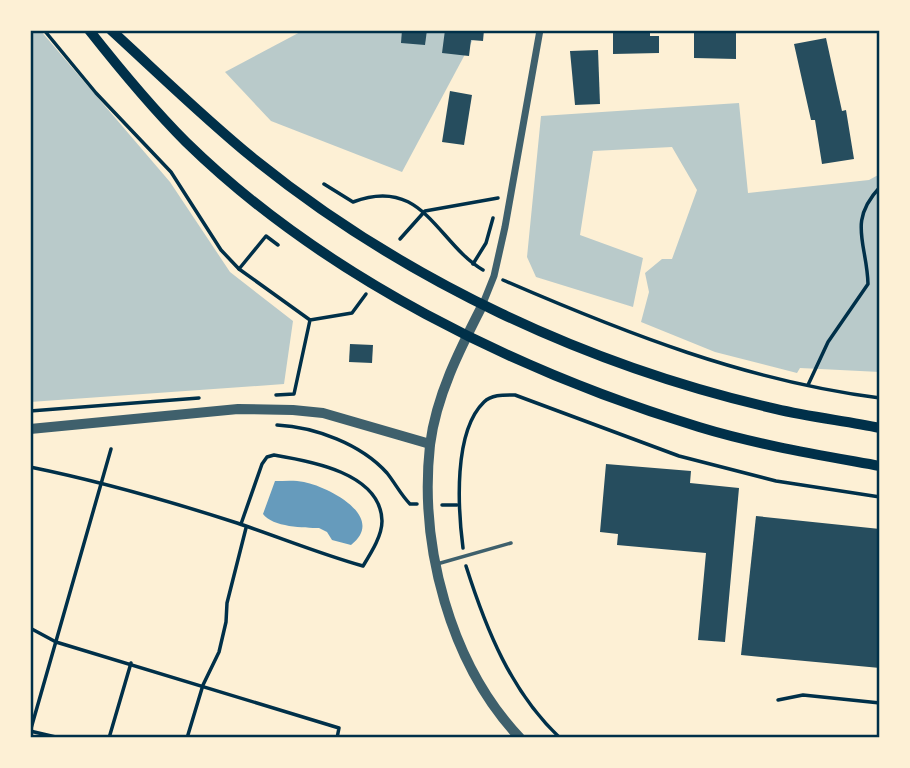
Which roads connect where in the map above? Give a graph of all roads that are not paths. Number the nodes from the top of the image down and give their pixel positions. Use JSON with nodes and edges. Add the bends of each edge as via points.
{"nodes":[{"id":1,"x":89,"y":30,"type":"edge"},
{"id":2,"x":111,"y":30,"type":"edge"},
{"id":3,"x":540,"y":30,"type":"edge"},
{"id":4,"x":482,"y":306,"type":"junction"},
{"id":5,"x":467,"y":336,"type":"junction"},
{"id":6,"x":880,"y":428,"type":"edge"},
{"id":7,"x":30,"y":429,"type":"edge"},
{"id":8,"x":430,"y":444,"type":"junction"},
{"id":9,"x":880,"y":466,"type":"edge"},
{"id":10,"x":511,"y":543,"type":"dead end"},
{"id":11,"x":437,"y":564,"type":"junction"},
{"id":12,"x":520,"y":738,"type":"edge"}],
"edges":[{"from":1,"to":5,"type":"main road","via":[[186,142],[263,207],[359,276]]},
{"from":2,"to":4,"type":"main road","via":[[254,158],[377,246]]},
{"from":3,"to":4,"type":"street","via":[[494,276]]},
{"from":4,"to":5,"type":"street"},
{"from":4,"to":6,"type":"main road","via":[[631,367],[775,409]]},
{"from":5,"to":8,"type":"street","via":[[442,394]]},
{"from":5,"to":9,"type":"main road","via":[[535,368],[701,428]]},
{"from":7,"to":8,"type":"street","via":[[238,409],[293,410],[323,412]]},
{"from":8,"to":11,"type":"street","via":[[428,505]]},
{"from":10,"to":11,"type":"lane"},
{"from":11,"to":12,"type":"street","via":[[446,606],[463,650]]}]}
